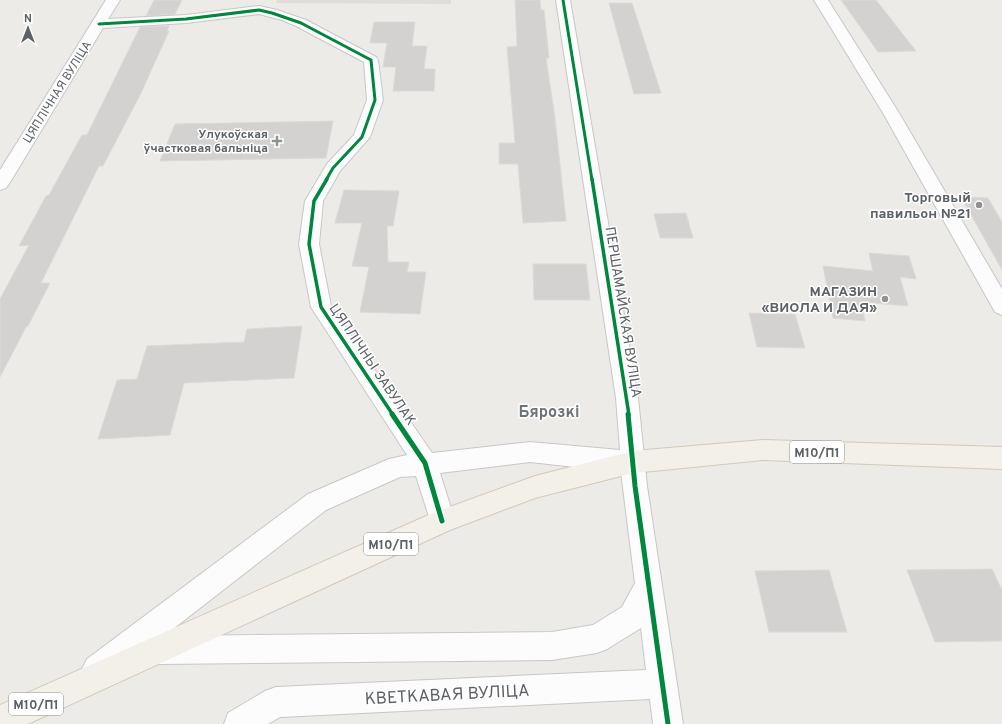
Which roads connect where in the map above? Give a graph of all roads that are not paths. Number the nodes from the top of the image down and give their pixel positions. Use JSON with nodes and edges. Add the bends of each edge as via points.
{"nodes":[{"id":1,"x":113,"y":0,"type":"edge"},
{"id":2,"x":563,"y":0,"type":"edge"},
{"id":3,"x":821,"y":0,"type":"edge"},
{"id":4,"x":98,"y":24,"type":"junction"},
{"id":5,"x":0,"y":184,"type":"edge"},
{"id":6,"x":1002,"y":307,"type":"edge"},
{"id":7,"x":1002,"y":458,"type":"edge"},
{"id":8,"x":633,"y":462,"type":"junction"},
{"id":9,"x":425,"y":463,"type":"junction"},
{"id":10,"x":442,"y":521,"type":"junction"},
{"id":11,"x":648,"y":586,"type":"junction"},
{"id":12,"x":159,"y":650,"type":"junction"},
{"id":13,"x":661,"y":684,"type":"junction"},
{"id":14,"x":72,"y":688,"type":"junction"},
{"id":15,"x":0,"y":721,"type":"edge"},
{"id":16,"x":239,"y":724,"type":"edge"},
{"id":17,"x":668,"y":724,"type":"edge"}],
"edges":[{"from":1,"to":4,"type":"street","name":"ЦЯПЛІЧНАЯ ВУЛІЦА"},
{"from":2,"to":8,"type":"street","name":"ПЕРШАМАЙСКАЯ ВУЛІЦА","via":[[626,398]]},
{"from":3,"to":6,"type":"street","via":[[891,113]]},
{"from":4,"to":5,"type":"street","name":"ЦЯПЛІЧНАЯ ВУЛІЦА"},
{"from":4,"to":9,"type":"street","name":"ЦЯПЛІЧНЫ ЗАВУЛАК","via":[[269,11],[313,29],[371,60],[376,100],[362,137],[333,168],[314,201],[309,244],[321,307]]},
{"from":7,"to":8,"type":"main road","number":"М10/П1","via":[[763,450]]},
{"from":8,"to":9,"type":"street","via":[[530,452]]},
{"from":8,"to":10,"type":"main road","number":"М10/П1","via":[[535,487]]},
{"from":8,"to":11,"type":"street","name":"ПЕРШАМАЙСКАЯ ВУЛІЦА"},
{"from":9,"to":10,"type":"street","name":"ЦЯПЛІЧНЫ ЗАВУЛАК"},
{"from":9,"to":14,"type":"street","via":[[398,467],[317,502]]},
{"from":10,"to":12,"type":"main road","number":"М10/П1"},
{"from":11,"to":12,"type":"street","via":[[632,617],[597,639],[552,646]]},
{"from":11,"to":13,"type":"street","name":"ПЕРШАМАЙСКАЯ ВУЛІЦА"},
{"from":12,"to":14,"type":"main road","number":"М10/П1"},
{"from":13,"to":16,"type":"street","name":"КВЕТКАВАЯ ВУЛІЦА","via":[[276,702]]},
{"from":13,"to":17,"type":"street","name":"ПЕРШАМАЙСКАЯ ВУЛІЦА"},
{"from":14,"to":15,"type":"main road","number":"М10/П1"}]}
